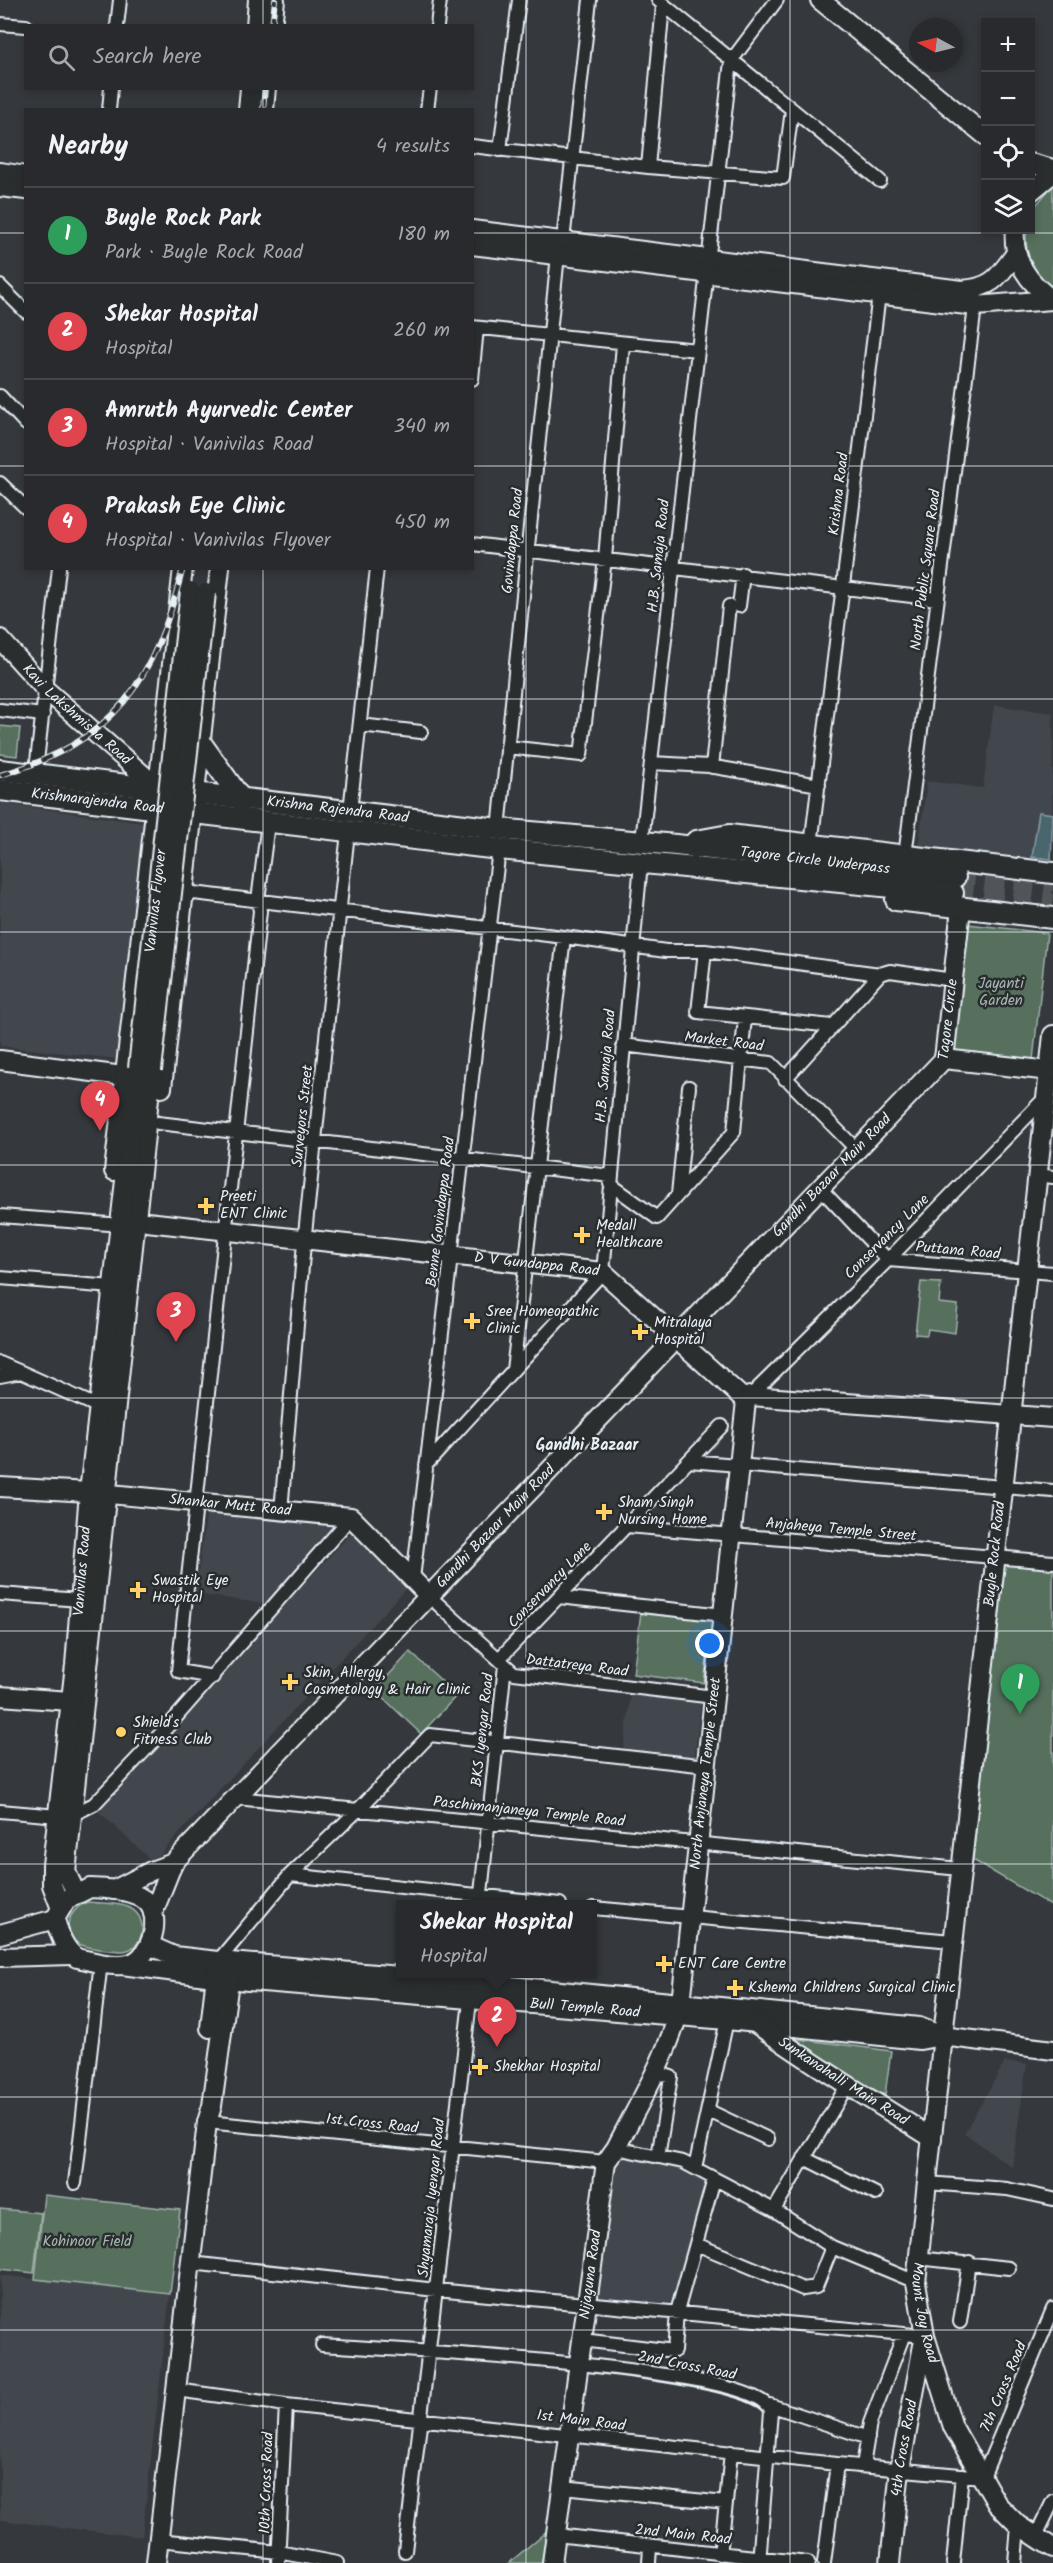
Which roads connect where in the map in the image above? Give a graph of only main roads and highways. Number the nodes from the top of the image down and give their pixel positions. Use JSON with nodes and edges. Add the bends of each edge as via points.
{"nodes":[{"id":1,"x":258,"y":0,"type":"edge"},
{"id":2,"x":275,"y":0,"type":"edge"},
{"id":3,"x":820,"y":0,"type":"edge"},
{"id":4,"x":256,"y":24,"type":"edge"},
{"id":5,"x":272,"y":24,"type":"edge"},
{"id":6,"x":250,"y":90,"type":"edge"},
{"id":7,"x":266,"y":90,"type":"edge"},
{"id":8,"x":248,"y":108,"type":"edge"},
{"id":9,"x":264,"y":108,"type":"edge"},
{"id":10,"x":981,"y":132,"type":"edge"},
{"id":11,"x":1035,"y":165,"type":"edge"},
{"id":12,"x":1053,"y":171,"type":"edge"},
{"id":13,"x":0,"y":172,"type":"edge"},
{"id":14,"x":24,"y":176,"type":"edge"},
{"id":15,"x":0,"y":187,"type":"edge"},
{"id":16,"x":1035,"y":187,"type":"edge"},
{"id":17,"x":24,"y":190,"type":"edge"},
{"id":18,"x":474,"y":230,"type":"edge"},
{"id":19,"x":1015,"y":234,"type":"edge"},
{"id":20,"x":474,"y":245,"type":"edge"},
{"id":21,"x":561,"y":248,"type":"junction"},
{"id":22,"x":1016,"y":253,"type":"junction"},
{"id":23,"x":706,"y":266,"type":"junction"},
{"id":24,"x":976,"y":298,"type":"junction"},
{"id":25,"x":1053,"y":300,"type":"edge"},
{"id":26,"x":183,"y":570,"type":"edge"},
{"id":27,"x":193,"y":570,"type":"edge"},
{"id":28,"x":208,"y":570,"type":"edge"},
{"id":29,"x":220,"y":570,"type":"edge"},
{"id":30,"x":198,"y":592,"type":"junction"},
{"id":31,"x":0,"y":639,"type":"edge"},
{"id":32,"x":201,"y":743,"type":"junction"},
{"id":33,"x":0,"y":770,"type":"edge"},
{"id":34,"x":34,"y":784,"type":"junction"},
{"id":35,"x":157,"y":787,"type":"junction"},
{"id":36,"x":0,"y":790,"type":"edge"},
{"id":37,"x":196,"y":792,"type":"junction"},
{"id":38,"x":241,"y":799,"type":"junction"},
{"id":39,"x":154,"y":807,"type":"junction"},
{"id":40,"x":193,"y":814,"type":"junction"},
{"id":41,"x":499,"y":839,"type":"junction"},
{"id":42,"x":676,"y":845,"type":"junction"},
{"id":43,"x":1053,"y":873,"type":"edge"},
{"id":44,"x":956,"y":893,"type":"junction"},
{"id":45,"x":1053,"y":918,"type":"edge"},
{"id":46,"x":1053,"y":1035,"type":"edge"},
{"id":47,"x":944,"y":1059,"type":"junction"},
{"id":48,"x":0,"y":1060,"type":"edge"},
{"id":49,"x":138,"y":1071,"type":"junction"},
{"id":50,"x":1051,"y":1072,"type":"edge"},
{"id":51,"x":1045,"y":1176,"type":"edge"},
{"id":52,"x":128,"y":1229,"type":"junction"},
{"id":53,"x":676,"y":1338,"type":"junction"},
{"id":54,"x":748,"y":1399,"type":"junction"},
{"id":55,"x":1010,"y":1415,"type":"junction"},
{"id":56,"x":1053,"y":1418,"type":"edge"},
{"id":57,"x":0,"y":1487,"type":"edge"},
{"id":58,"x":98,"y":1493,"type":"junction"},
{"id":59,"x":429,"y":1596,"type":"junction"},
{"id":60,"x":0,"y":1696,"type":"edge"},
{"id":61,"x":70,"y":1701,"type":"junction"},
{"id":62,"x":65,"y":1815,"type":"junction"},
{"id":63,"x":173,"y":1863,"type":"junction"},
{"id":64,"x":114,"y":1890,"type":"junction"},
{"id":65,"x":76,"y":1893,"type":"junction"},
{"id":66,"x":57,"y":1913,"type":"junction"},
{"id":67,"x":153,"y":1913,"type":"junction"},
{"id":68,"x":1,"y":1934,"type":"edge"},
{"id":69,"x":149,"y":1945,"type":"junction"},
{"id":70,"x":72,"y":1955,"type":"junction"},
{"id":71,"x":0,"y":1957,"type":"edge"},
{"id":72,"x":122,"y":1965,"type":"junction"},
{"id":73,"x":223,"y":1970,"type":"junction"},
{"id":74,"x":472,"y":1985,"type":"edge"},
{"id":75,"x":679,"y":2010,"type":"junction"},
{"id":76,"x":756,"y":2024,"type":"junction"},
{"id":77,"x":942,"y":2036,"type":"junction"},
{"id":78,"x":1053,"y":2050,"type":"edge"},
{"id":79,"x":932,"y":2138,"type":"junction"},
{"id":80,"x":925,"y":2336,"type":"junction"},
{"id":81,"x":1053,"y":2548,"type":"edge"},
{"id":82,"x":156,"y":2563,"type":"edge"},
{"id":83,"x":552,"y":2563,"type":"edge"},
{"id":84,"x":890,"y":2563,"type":"edge"}],
"edges":[{"from":1,"to":4,"type":"main road"},
{"from":2,"to":5,"type":"main road"},
{"from":3,"to":10,"type":"main road"},
{"from":6,"to":8,"type":"main road"},
{"from":7,"to":9,"type":"main road"},
{"from":11,"to":12,"type":"main road"},
{"from":12,"to":16,"type":"main road"},
{"from":13,"to":14,"type":"main road"},
{"from":15,"to":17,"type":"main road"},
{"from":18,"to":21,"type":"main road"},
{"from":19,"to":22,"type":"main road"},
{"from":20,"to":21,"type":"main road"},
{"from":21,"to":23,"type":"main road"},
{"from":22,"to":24,"type":"main road"},
{"from":22,"to":25,"type":"main road","via":[[1036,288]]},
{"from":23,"to":24,"type":"main road","via":[[879,294]]},
{"from":23,"to":24,"type":"main road","via":[[962,290]]},
{"from":24,"to":25,"type":"main road"},
{"from":26,"to":35,"type":"main road"},
{"from":27,"to":30,"type":"main road","name":"Vanivilas Flyover"},
{"from":28,"to":30,"type":"main road","name":"Vanivilas Flyover"},
{"from":29,"to":32,"type":"main road"},
{"from":30,"to":49,"type":"main road","name":"Vanivilas Flyover","bridge":true},
{"from":31,"to":35,"type":"main road","name":"Kavi Lakshmisha Road","via":[[46,690]]},
{"from":32,"to":37,"type":"main road"},
{"from":32,"to":38,"type":"main road"},
{"from":33,"to":34,"type":"main road","name":"Krishna Rajendra Road"},
{"from":34,"to":35,"type":"main road","name":"Krishna Rajendra Road"},
{"from":34,"to":36,"type":"main road","name":"Krishnarajendra Road"},
{"from":34,"to":39,"type":"main road","name":"Krishnarajendra Road"},
{"from":35,"to":37,"type":"main road","name":"Krishna Rajendra Road"},
{"from":35,"to":39,"type":"main road"},
{"from":37,"to":38,"type":"main road","name":"Krishna Rajendra Road"},
{"from":37,"to":40,"type":"main road"},
{"from":38,"to":41,"type":"main road","name":"Krishna Rajendra Road","via":[[350,811]]},
{"from":39,"to":40,"type":"main road","name":"Krishnarajendra Road"},
{"from":39,"to":49,"type":"main road"},
{"from":40,"to":41,"type":"main road","name":"Krishna Rajendra Road","via":[[348,831]]},
{"from":40,"to":52,"type":"main road","via":[[158,1123]]},
{"from":41,"to":42,"type":"main road","name":"Krishna Rajendra Road"},
{"from":41,"to":44,"type":"main road","name":"Krishna Rajendra Road","via":[[686,868],[723,880]]},
{"from":42,"to":43,"type":"main road","via":[[729,835]]},
{"from":42,"to":44,"type":"main road","name":"Tagore Circle Underpass"},
{"from":44,"to":45,"type":"main road"},
{"from":44,"to":47,"type":"main road","name":"Tagore Circle","via":[[953,980]]},
{"from":46,"to":50,"type":"main road"},
{"from":47,"to":50,"type":"main road","name":"Tagore Circle"},
{"from":47,"to":53,"type":"main road","name":"Gandhi Bazaar Main Road"},
{"from":48,"to":49,"type":"main road"},
{"from":49,"to":52,"type":"main road","name":"Vanivilas Flyover"},
{"from":50,"to":51,"type":"main road","name":"Bugle Rock Road","via":[[1046,1102]]},
{"from":51,"to":55,"type":"main road","name":"Bugle Rock Road","via":[[1026,1273]]},
{"from":52,"to":53,"type":"main road","name":"D V Gundappa Road","via":[[225,1231],[603,1272]]},
{"from":52,"to":58,"type":"main road","name":"Vanivilas Road"},
{"from":52,"to":58,"type":"main road","name":"Vanivilas Road","via":[[113,1287],[99,1407]]},
{"from":53,"to":54,"type":"main road","name":"D V Gundappa Road"},
{"from":53,"to":59,"type":"main road","name":"Gandhi Bazaar Main Road"},
{"from":54,"to":55,"type":"main road"},
{"from":54,"to":75,"type":"main road","name":"North Anjaneya Temple Street"},
{"from":55,"to":56,"type":"main road"},
{"from":55,"to":77,"type":"main road","name":"Bugle Rock Road"},
{"from":57,"to":58,"type":"main road","name":"Shankar Mutt Road"},
{"from":58,"to":59,"type":"main road","name":"Shankar Mutt Road","via":[[351,1517]]},
{"from":58,"to":61,"type":"main road","name":"Vanivilas Road","via":[[80,1600]]},
{"from":58,"to":62,"type":"main road","name":"Vanivilas Road","via":[[88,1668]]},
{"from":59,"to":63,"type":"main road","name":"Gandhi Bazaar Main Road"},
{"from":60,"to":61,"type":"main road"},
{"from":61,"to":62,"type":"main road","name":"Vanivilas Road"},
{"from":62,"to":65,"type":"main road","via":[[66,1872]]},
{"from":62,"to":66,"type":"main road","name":"Vanivilas Road","via":[[52,1885]]},
{"from":63,"to":64,"type":"main road"},
{"from":63,"to":67,"type":"main road"},
{"from":64,"to":65,"type":"main road","via":[[90,1888]]},
{"from":64,"to":67,"type":"main road","via":[[140,1898]]},
{"from":65,"to":66,"type":"main road"},
{"from":66,"to":68,"type":"main road"},
{"from":66,"to":70,"type":"main road","via":[[62,1941]]},
{"from":67,"to":69,"type":"main road"},
{"from":69,"to":72,"type":"main road","via":[[142,1957]]},
{"from":69,"to":73,"type":"main road","name":"Bull Temple Road"},
{"from":70,"to":71,"type":"main road"},
{"from":70,"to":72,"type":"main road"},
{"from":72,"to":73,"type":"main road","name":"Bull Temple Road"},
{"from":73,"to":74,"type":"main road","name":"Bull Temple Road"},
{"from":73,"to":82,"type":"main road","via":[[203,2110],[207,2121]]},
{"from":74,"to":75,"type":"main road","name":"Bull Temple Road"},
{"from":75,"to":76,"type":"main road","name":"Bull Temple Road"},
{"from":75,"to":77,"type":"main road","name":"Bull Temple Road","via":[[919,2027]]},
{"from":75,"to":83,"type":"main road","name":"Nijaguna Road","via":[[655,2073],[611,2155]]},
{"from":76,"to":77,"type":"main road","name":"Bull Temple Road","via":[[920,2040]]},
{"from":76,"to":79,"type":"main road","name":"Sunkanahalli Main Road","via":[[806,2060]]},
{"from":77,"to":78,"type":"main road","name":"Bull Temple Road"},
{"from":77,"to":79,"type":"main road","name":"Mount Joy Road"},
{"from":79,"to":80,"type":"main road","name":"Mount Joy Road","via":[[916,2282]]},
{"from":80,"to":81,"type":"main road","name":"Mount Joy Road","via":[[953,2427],[997,2504],[1018,2525]]},
{"from":80,"to":84,"type":"main road","name":"4th Cross Road","via":[[900,2469]]}]}
